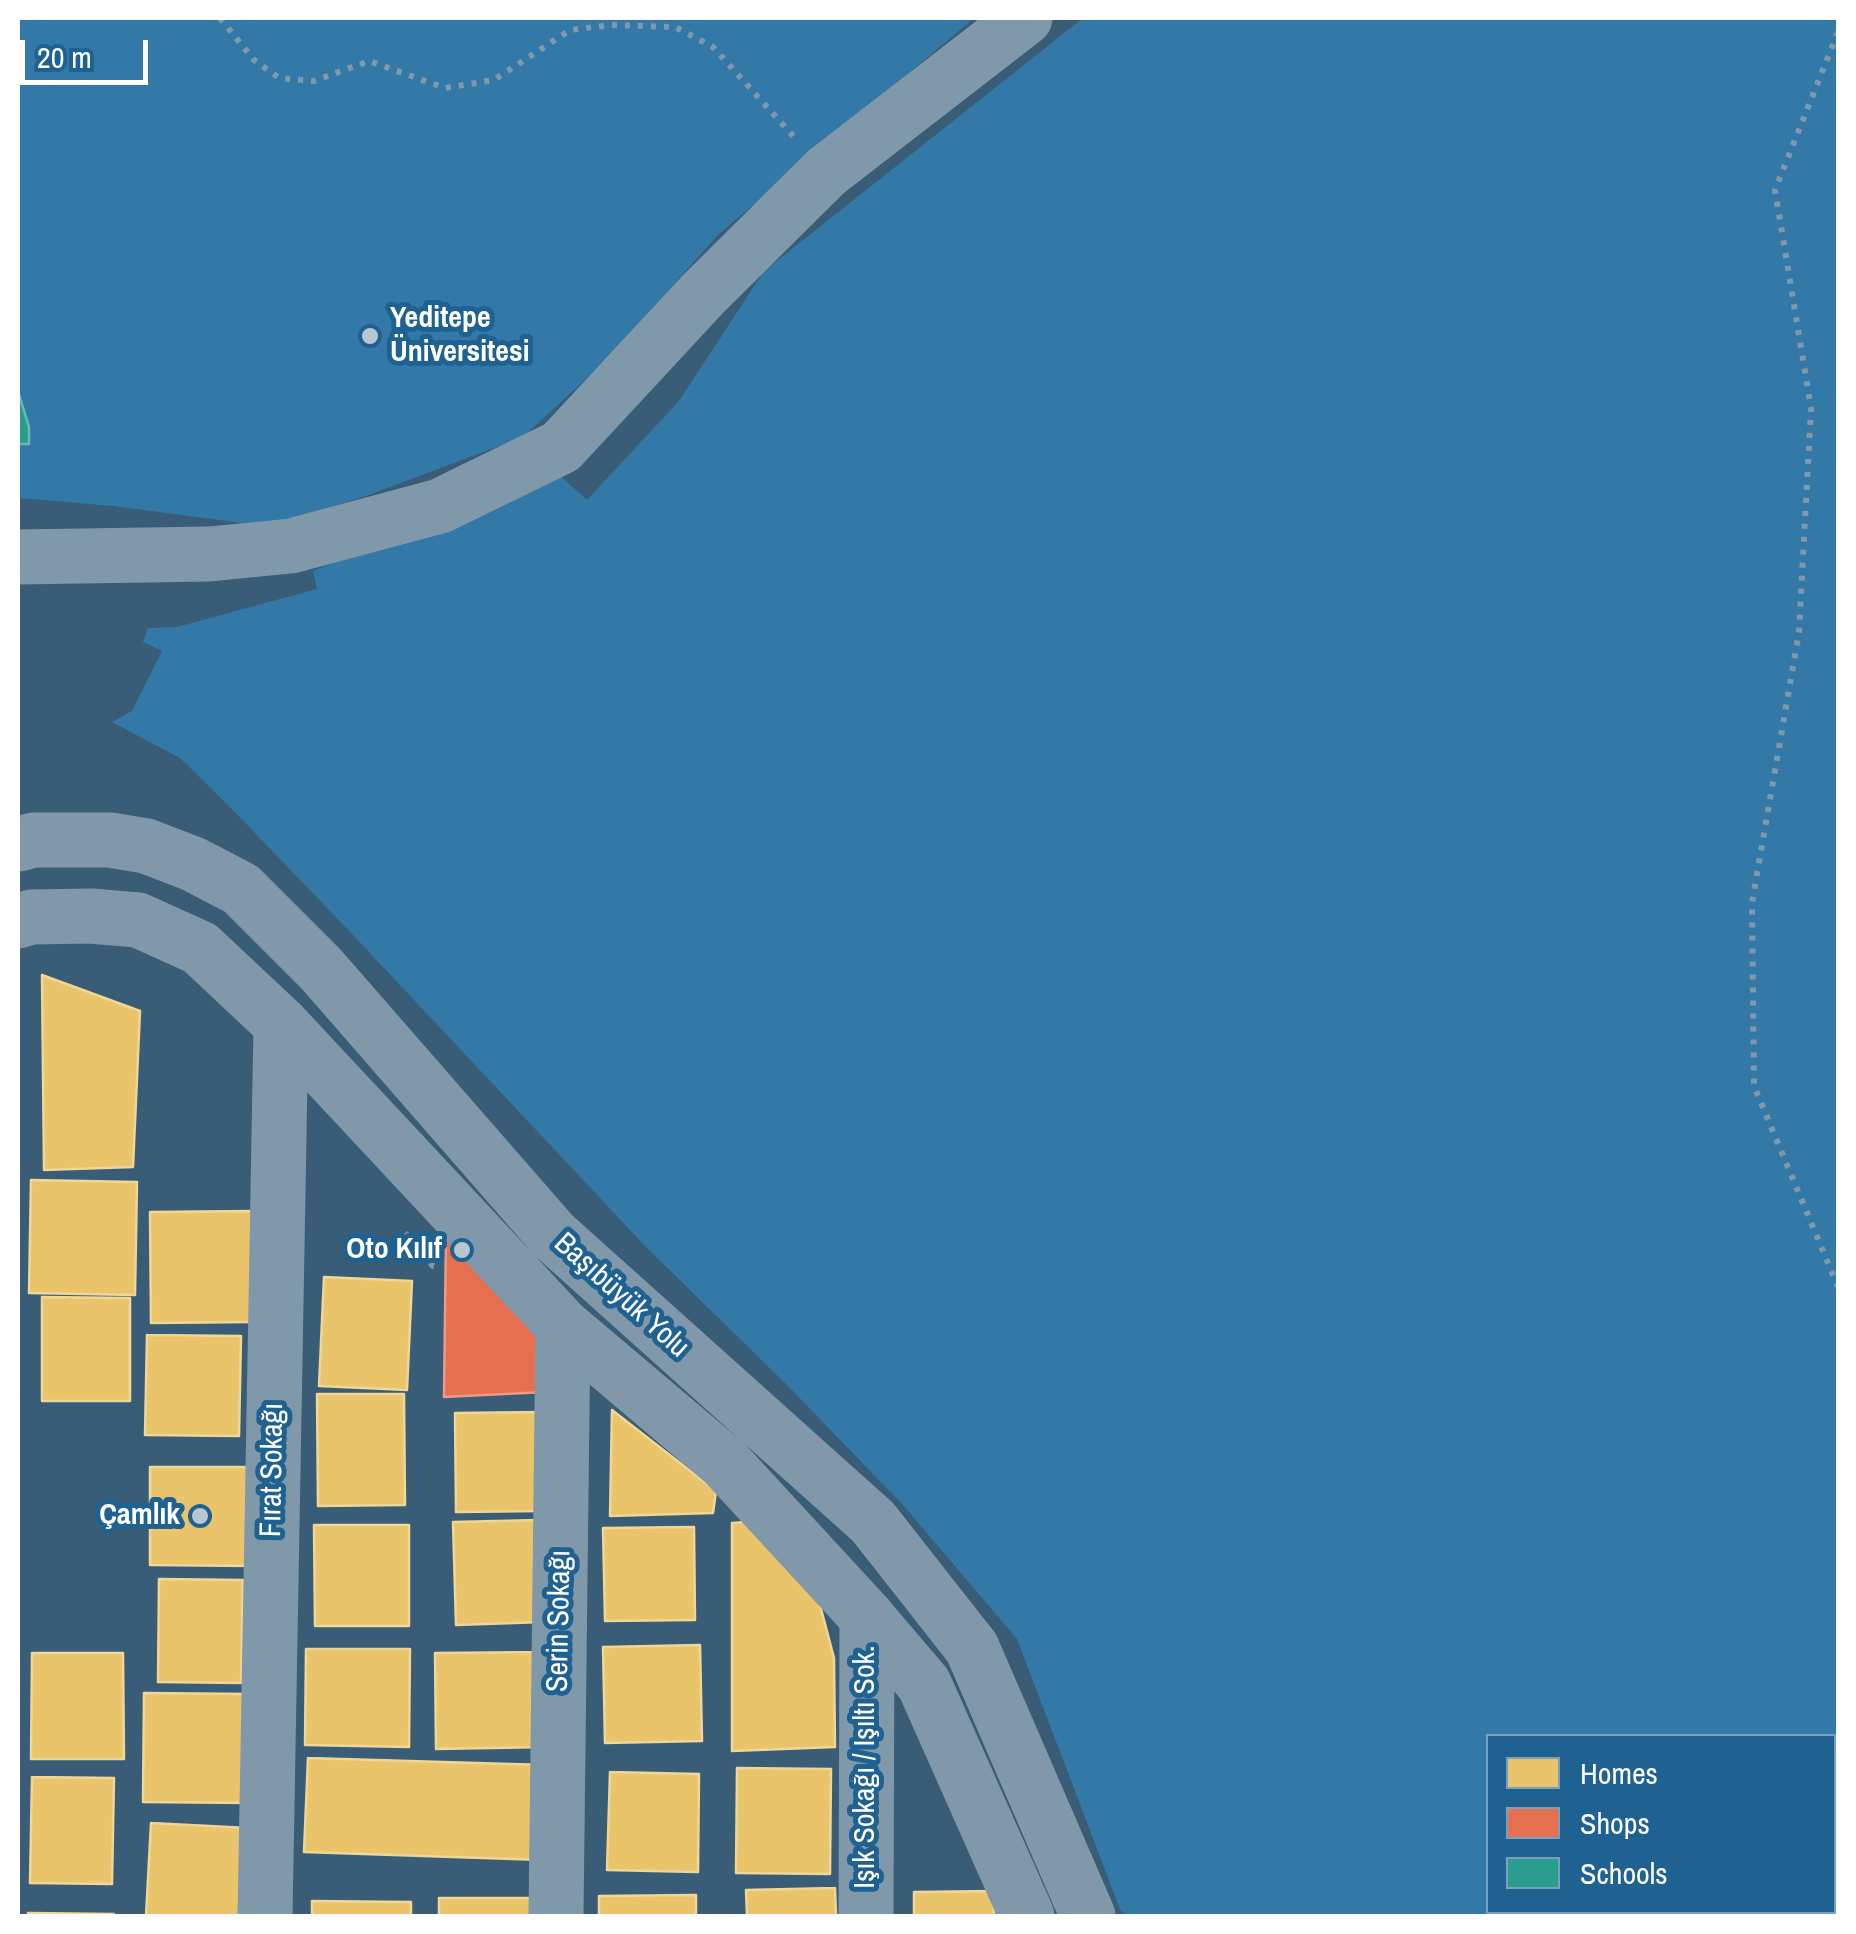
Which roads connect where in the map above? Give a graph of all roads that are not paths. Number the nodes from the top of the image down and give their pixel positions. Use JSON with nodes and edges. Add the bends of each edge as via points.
{"nodes":[{"id":1,"x":1025,"y":18,"type":"edge"},
{"id":2,"x":18,"y":556,"type":"edge"},
{"id":3,"x":110,"y":840,"type":"junction"},
{"id":4,"x":18,"y":844,"type":"edge"},
{"id":5,"x":91,"y":916,"type":"junction"},
{"id":6,"x":18,"y":921,"type":"edge"},
{"id":7,"x":281,"y":1024,"type":"junction"},
{"id":8,"x":563,"y":1326,"type":"junction"},
{"id":9,"x":867,"y":1618,"type":"junction"},
{"id":10,"x":265,"y":1916,"type":"edge"},
{"id":11,"x":556,"y":1916,"type":"edge"},
{"id":12,"x":866,"y":1916,"type":"edge"},
{"id":13,"x":1027,"y":1916,"type":"edge"},
{"id":14,"x":1088,"y":1916,"type":"edge"}],
"edges":[{"from":1,"to":2,"type":"street","via":[[826,172],[560,447],[440,506],[292,546]]},
{"from":3,"to":4,"type":"main road","name":"Başıbüyük Yolu"},
{"from":3,"to":5,"type":"main road"},
{"from":3,"to":14,"type":"main road","name":"Başıbüyük Yolu","via":[[162,852],[240,889],[320,968],[553,1236],[873,1522],[972,1648]]},
{"from":5,"to":6,"type":"main road","name":"Başıbüyük Yolu"},
{"from":5,"to":7,"type":"main road","name":"Başıbüyük Yolu","via":[[138,920],[200,948]]},
{"from":7,"to":8,"type":"main road","name":"Başıbüyük Yolu"},
{"from":7,"to":10,"type":"street","name":"Fırat Sokağı"},
{"from":8,"to":9,"type":"main road","name":"Başıbüyük Yolu","via":[[724,1463]]},
{"from":8,"to":11,"type":"street","name":"Serin Sokağı"},
{"from":9,"to":12,"type":"street","name":"Işık Sokağı / Işıltı Sok."},
{"from":9,"to":13,"type":"main road","name":"Başıbüyük Yolu","via":[[924,1684]]}]}
